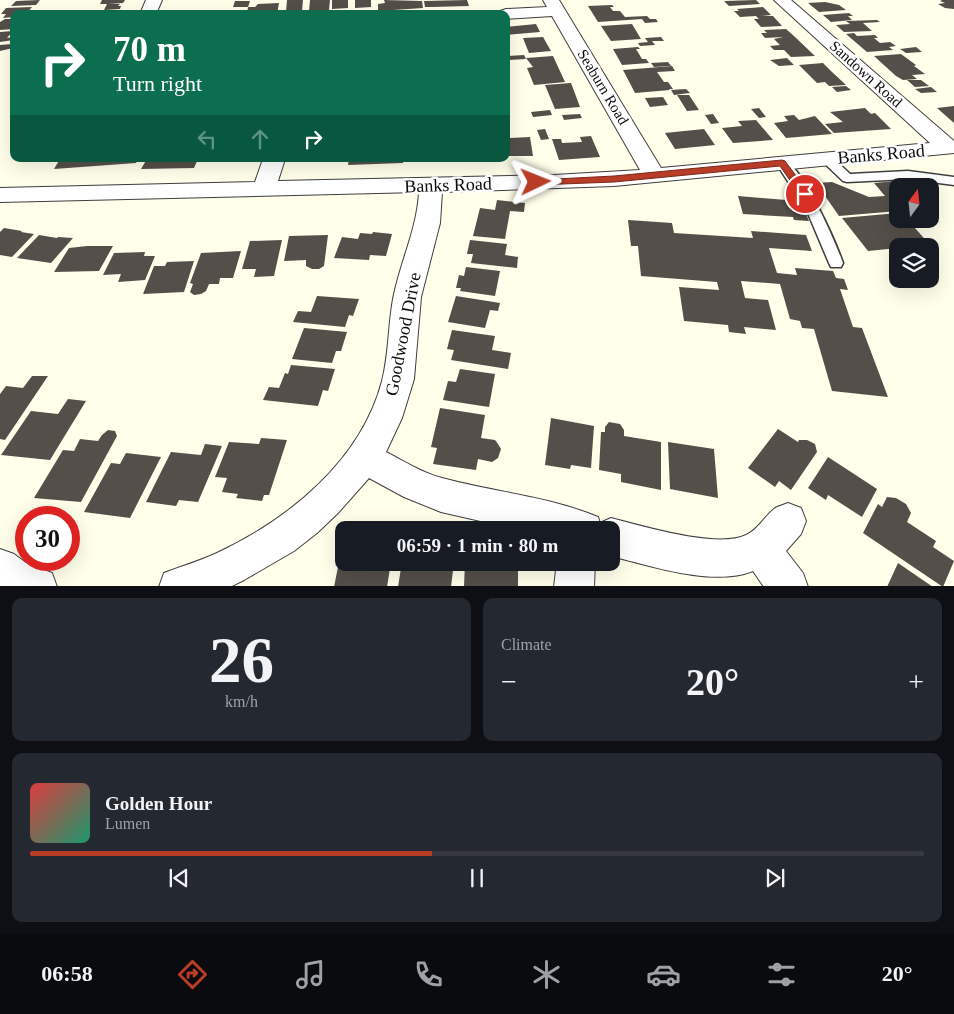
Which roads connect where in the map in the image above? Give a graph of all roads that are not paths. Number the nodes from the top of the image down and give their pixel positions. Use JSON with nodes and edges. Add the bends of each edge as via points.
{"nodes":[{"id":1,"x":782,"y":0,"type":"edge"},
{"id":2,"x":554,"y":5,"type":"edge"},
{"id":3,"x":510,"y":13,"type":"edge"},
{"id":4,"x":951,"y":147,"type":"edge"},
{"id":5,"x":827,"y":159,"type":"junction"},
{"id":6,"x":273,"y":162,"type":"edge"},
{"id":7,"x":782,"y":163,"type":"junction"},
{"id":8,"x":654,"y":175,"type":"junction"},
{"id":9,"x":954,"y":180,"type":"edge"},
{"id":10,"x":431,"y":186,"type":"junction"},
{"id":11,"x":264,"y":190,"type":"junction"},
{"id":12,"x":0,"y":195,"type":"edge"},
{"id":13,"x":836,"y":263,"type":"dead end"},
{"id":14,"x":364,"y":458,"type":"junction"},
{"id":15,"x":545,"y":521,"type":"edge"},
{"id":16,"x":788,"y":521,"type":"dead end"},
{"id":17,"x":620,"y":543,"type":"edge"},
{"id":18,"x":760,"y":549,"type":"junction"},
{"id":19,"x":0,"y":568,"type":"edge"},
{"id":20,"x":578,"y":571,"type":"edge"},
{"id":21,"x":38,"y":586,"type":"edge"},
{"id":22,"x":178,"y":586,"type":"edge"},
{"id":23,"x":574,"y":586,"type":"edge"},
{"id":24,"x":789,"y":586,"type":"edge"}],
"edges":[{"from":1,"to":4,"type":"street","name":"Sandown Road"},
{"from":2,"to":3,"type":"street"},
{"from":2,"to":8,"type":"street","name":"Seaburn Road"},
{"from":4,"to":5,"type":"street","name":"Banks Road"},
{"from":5,"to":7,"type":"street","name":"Banks Road"},
{"from":5,"to":9,"type":"lane","via":[[848,178],[908,176]]},
{"from":6,"to":11,"type":"street"},
{"from":7,"to":8,"type":"street","name":"Banks Road"},
{"from":7,"to":13,"type":"lane","via":[[813,207]]},
{"from":8,"to":10,"type":"street","name":"Banks Road"},
{"from":10,"to":11,"type":"street","name":"Banks Road"},
{"from":10,"to":14,"type":"street","name":"Goodwood Drive","via":[[429,222],[403,321],[402,356],[396,389],[384,421]]},
{"from":11,"to":12,"type":"street","name":"Banks Road"},
{"from":14,"to":15,"type":"street","via":[[441,495],[528,514]]},
{"from":14,"to":22,"type":"street","name":"Goodwood Drive","via":[[302,522],[259,551],[192,583]]},
{"from":16,"to":18,"type":"street"},
{"from":17,"to":18,"type":"street","via":[[715,559],[741,557]]},
{"from":18,"to":24,"type":"street"},
{"from":19,"to":21,"type":"street","via":[[15,579]]},
{"from":20,"to":23,"type":"street"}]}
